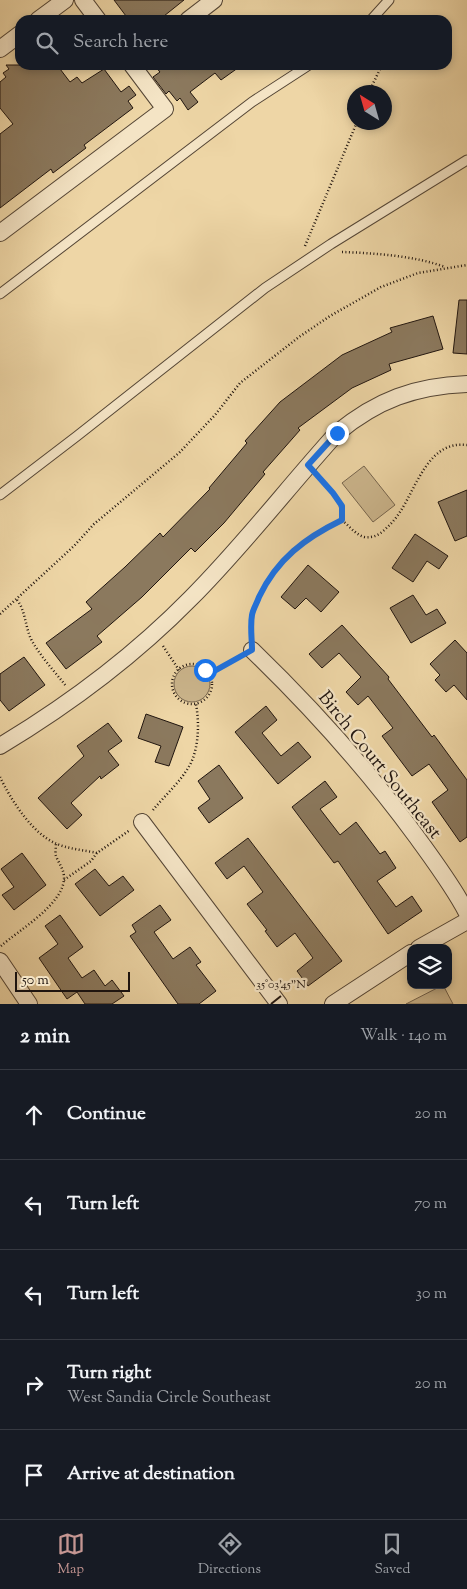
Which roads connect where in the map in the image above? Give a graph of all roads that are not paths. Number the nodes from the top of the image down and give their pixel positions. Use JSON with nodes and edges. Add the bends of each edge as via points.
{"nodes":[{"id":1,"x":65,"y":0,"type":"edge"},
{"id":2,"x":83,"y":0,"type":"edge"},
{"id":3,"x":214,"y":0,"type":"edge"},
{"id":4,"x":389,"y":0,"type":"edge"},
{"id":5,"x":45,"y":15,"type":"edge"},
{"id":6,"x":94,"y":15,"type":"edge"},
{"id":7,"x":194,"y":15,"type":"edge"},
{"id":8,"x":376,"y":15,"type":"edge"},
{"id":9,"x":15,"y":38,"type":"edge"},
{"id":10,"x":0,"y":49,"type":"edge"},
{"id":11,"x":136,"y":70,"type":"edge"},
{"id":12,"x":301,"y":70,"type":"edge"},
{"id":13,"x":467,"y":160,"type":"edge"},
{"id":14,"x":0,"y":233,"type":"edge"},
{"id":15,"x":0,"y":294,"type":"edge"},
{"id":16,"x":467,"y":384,"type":"edge"},
{"id":17,"x":0,"y":495,"type":"edge"},
{"id":18,"x":252,"y":650,"type":"road end"},
{"id":19,"x":0,"y":746,"type":"edge"},
{"id":20,"x":142,"y":822,"type":"road end"},
{"id":21,"x":467,"y":913,"type":"edge"},
{"id":22,"x":467,"y":921,"type":"edge"},
{"id":23,"x":426,"y":944,"type":"edge"},
{"id":24,"x":407,"y":956,"type":"edge"},
{"id":25,"x":0,"y":961,"type":"edge"},
{"id":26,"x":29,"y":1004,"type":"edge"},
{"id":27,"x":279,"y":1004,"type":"edge"},
{"id":28,"x":333,"y":1004,"type":"edge"}],
"edges":[{"from":1,"to":5,"type":"street"},
{"from":2,"to":6,"type":"street"},
{"from":3,"to":7,"type":"street"},
{"from":4,"to":8,"type":"lane"},
{"from":9,"to":10,"type":"street"},
{"from":11,"to":14,"type":"street","via":[[165,109]]},
{"from":12,"to":15,"type":"lane","via":[[252,102]]},
{"from":13,"to":17,"type":"lane","via":[[265,288]]},
{"from":16,"to":19,"type":"street","via":[[441,385],[394,397],[370,409],[337,433],[191,598],[120,664],[75,698]]},
{"from":18,"to":21,"type":"street","name":"Birch Court Southeast","via":[[294,691],[369,775],[434,860]]},
{"from":20,"to":27,"type":"street"},
{"from":22,"to":23,"type":"street"},
{"from":24,"to":28,"type":"street"},
{"from":25,"to":26,"type":"street"}]}
